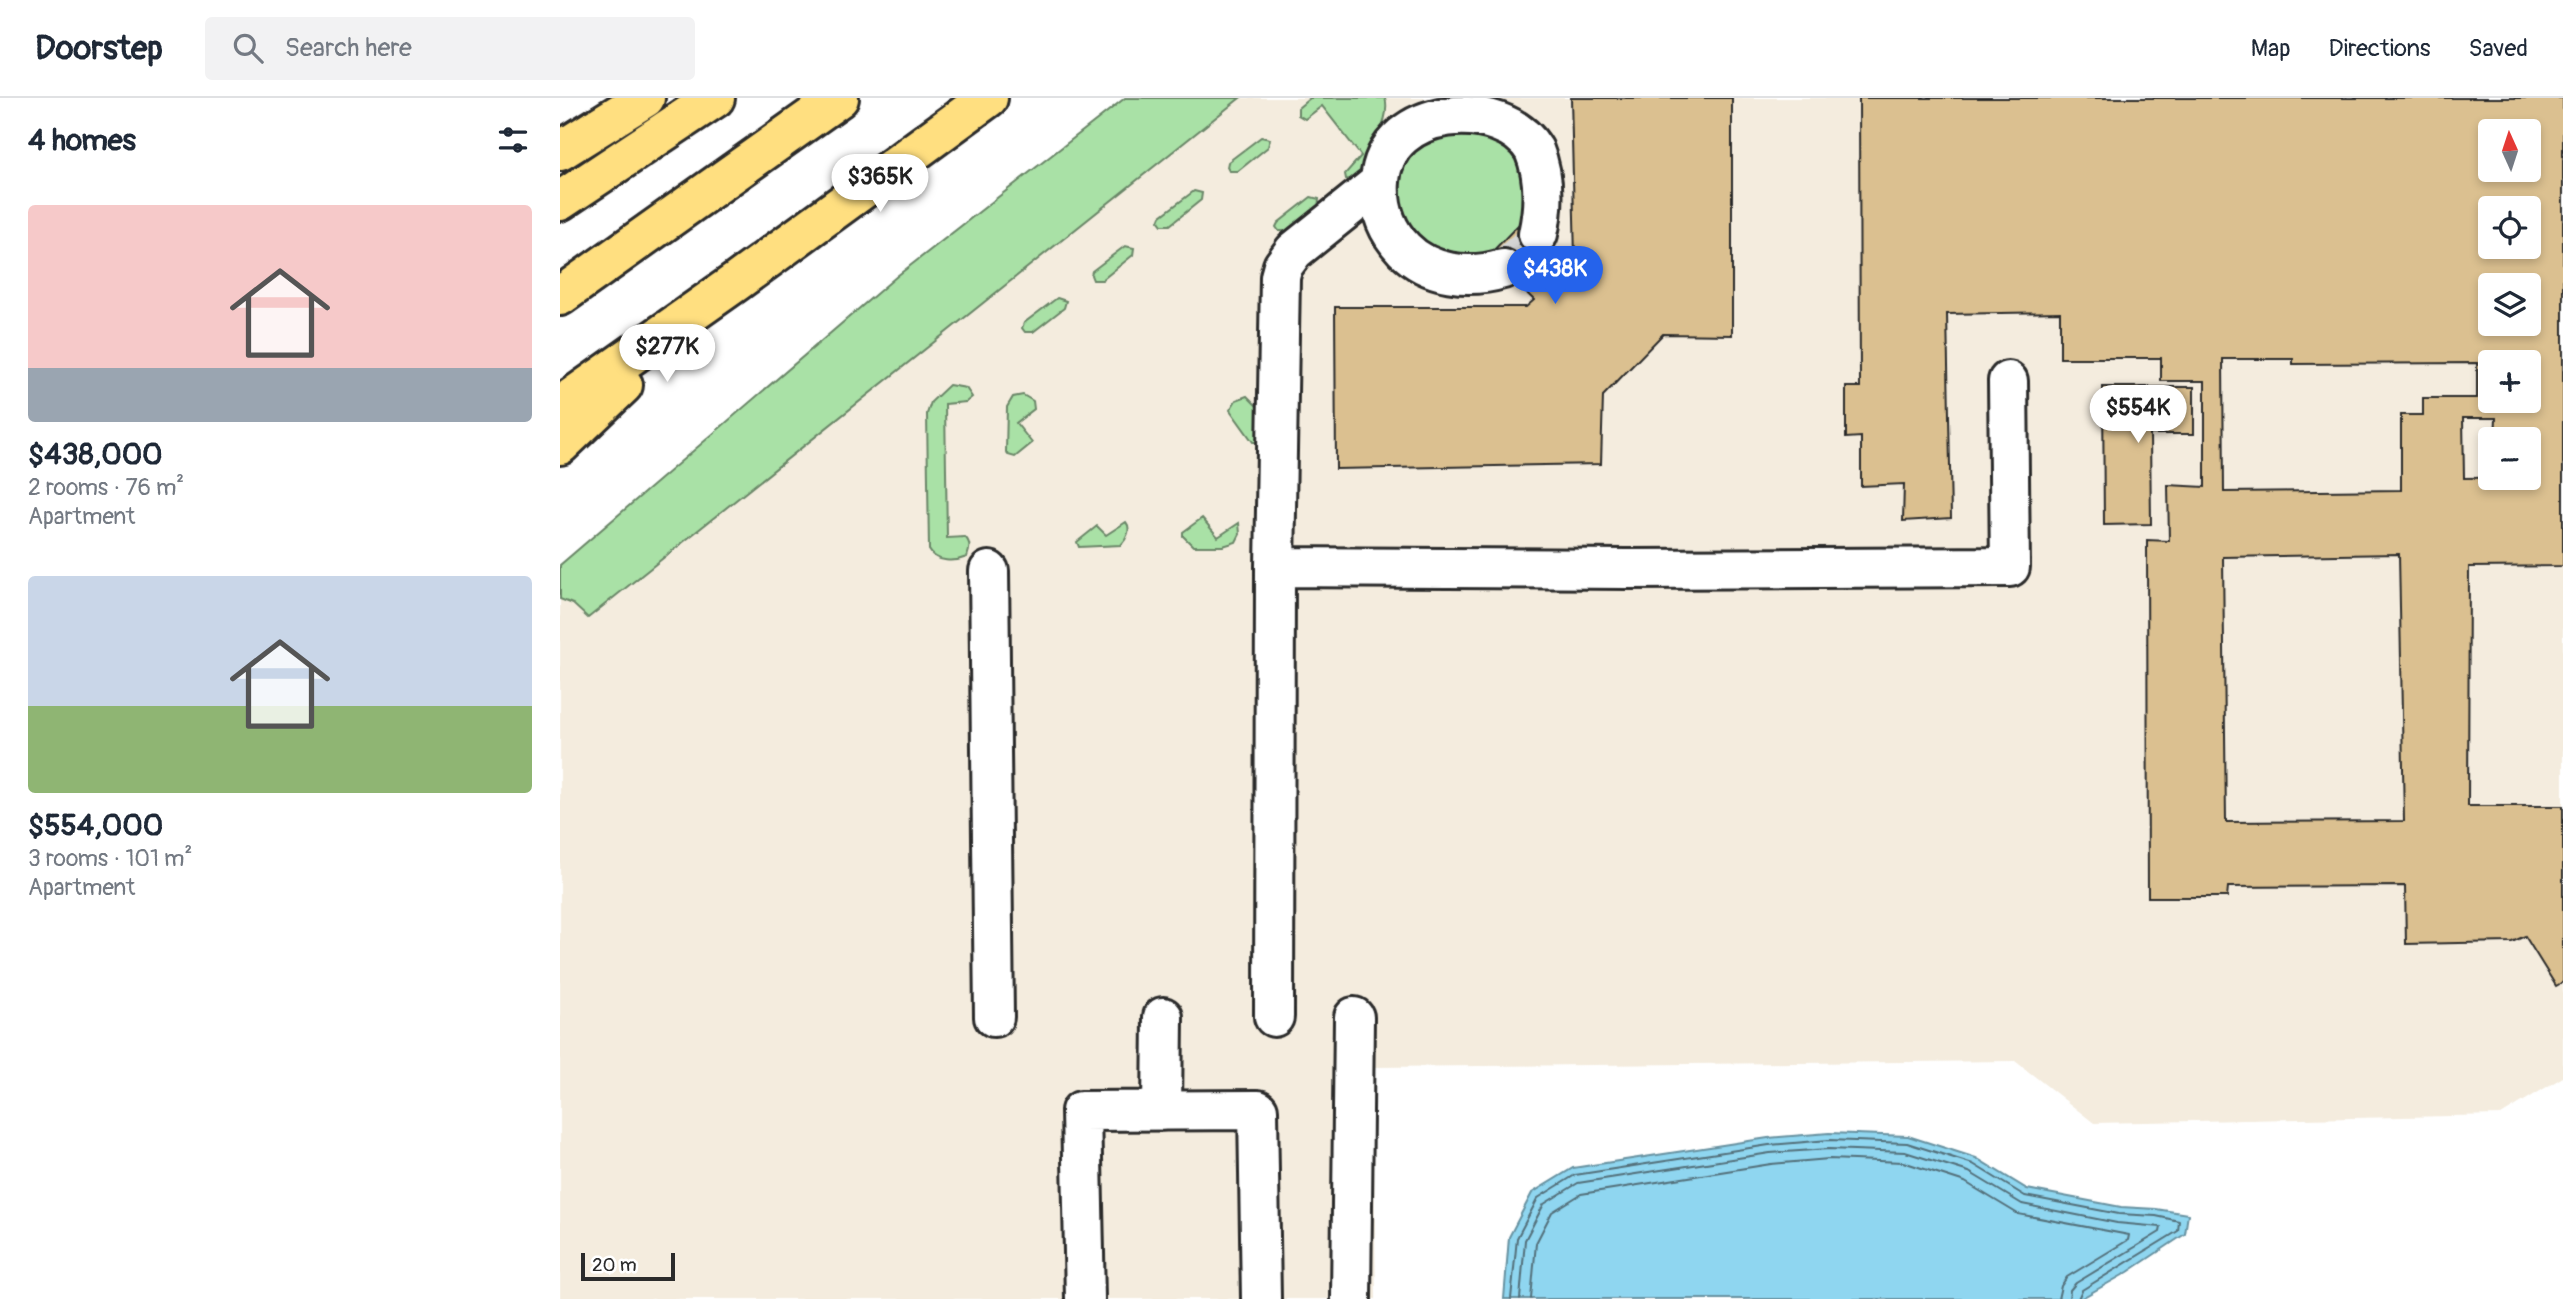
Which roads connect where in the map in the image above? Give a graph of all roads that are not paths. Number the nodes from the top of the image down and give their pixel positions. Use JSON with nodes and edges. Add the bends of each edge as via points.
{"nodes":[{"id":1,"x":645,"y":98,"type":"edge"},
{"id":2,"x":715,"y":98,"type":"edge"},
{"id":3,"x":839,"y":98,"type":"edge"},
{"id":4,"x":988,"y":98,"type":"edge"},
{"id":5,"x":1476,"y":102,"type":"edge"},
{"id":6,"x":1410,"y":109,"type":"edge"},
{"id":7,"x":560,"y":151,"type":"edge"},
{"id":8,"x":1380,"y":182,"type":"junction"},
{"id":9,"x":560,"y":201,"type":"edge"},
{"id":10,"x":1538,"y":234,"type":"tunnel mouth"},
{"id":11,"x":1503,"y":269,"type":"tunnel mouth"},
{"id":12,"x":736,"y":282,"type":"junction"},
{"id":13,"x":560,"y":296,"type":"edge"},
{"id":14,"x":2008,"y":382,"type":"dead end"},
{"id":15,"x":560,"y":405,"type":"edge"},
{"id":16,"x":560,"y":444,"type":"edge"},
{"id":17,"x":1275,"y":567,"type":"junction"},
{"id":18,"x":989,"y":571,"type":"dead end"},
{"id":19,"x":994,"y":1017,"type":"dead end"},
{"id":20,"x":1163,"y":1017,"type":"dead end"},
{"id":21,"x":1275,"y":1017,"type":"dead end"},
{"id":22,"x":1354,"y":1017,"type":"dead end"},
{"id":23,"x":1162,"y":1111,"type":"junction"},
{"id":24,"x":1085,"y":1299,"type":"edge"},
{"id":25,"x":1261,"y":1299,"type":"edge"},
{"id":26,"x":1351,"y":1299,"type":"edge"}],
"edges":[{"from":1,"to":7,"type":"main road"},
{"from":2,"to":9,"type":"main road"},
{"from":3,"to":13,"type":"main road"},
{"from":4,"to":12,"type":"main road"},
{"from":5,"to":6,"type":"lane"},
{"from":5,"to":10,"type":"lane","via":[[1516,125],[1534,149],[1543,199]]},
{"from":6,"to":8,"type":"lane","via":[[1404,130],[1386,158]]},
{"from":8,"to":11,"type":"lane","via":[[1387,224],[1395,239],[1420,262],[1451,273],[1487,274]]},
{"from":8,"to":17,"type":"lane","via":[[1294,251],[1280,277]]},
{"from":12,"to":15,"type":"main road"},
{"from":12,"to":16,"type":"main road"},
{"from":14,"to":17,"type":"lane","via":[[2010,567]]},
{"from":17,"to":21,"type":"lane"},
{"from":18,"to":19,"type":"lane"},
{"from":20,"to":23,"type":"lane"},
{"from":22,"to":26,"type":"lane"},
{"from":23,"to":24,"type":"lane","via":[[1081,1111]]},
{"from":23,"to":25,"type":"lane","via":[[1258,1110]]}]}
